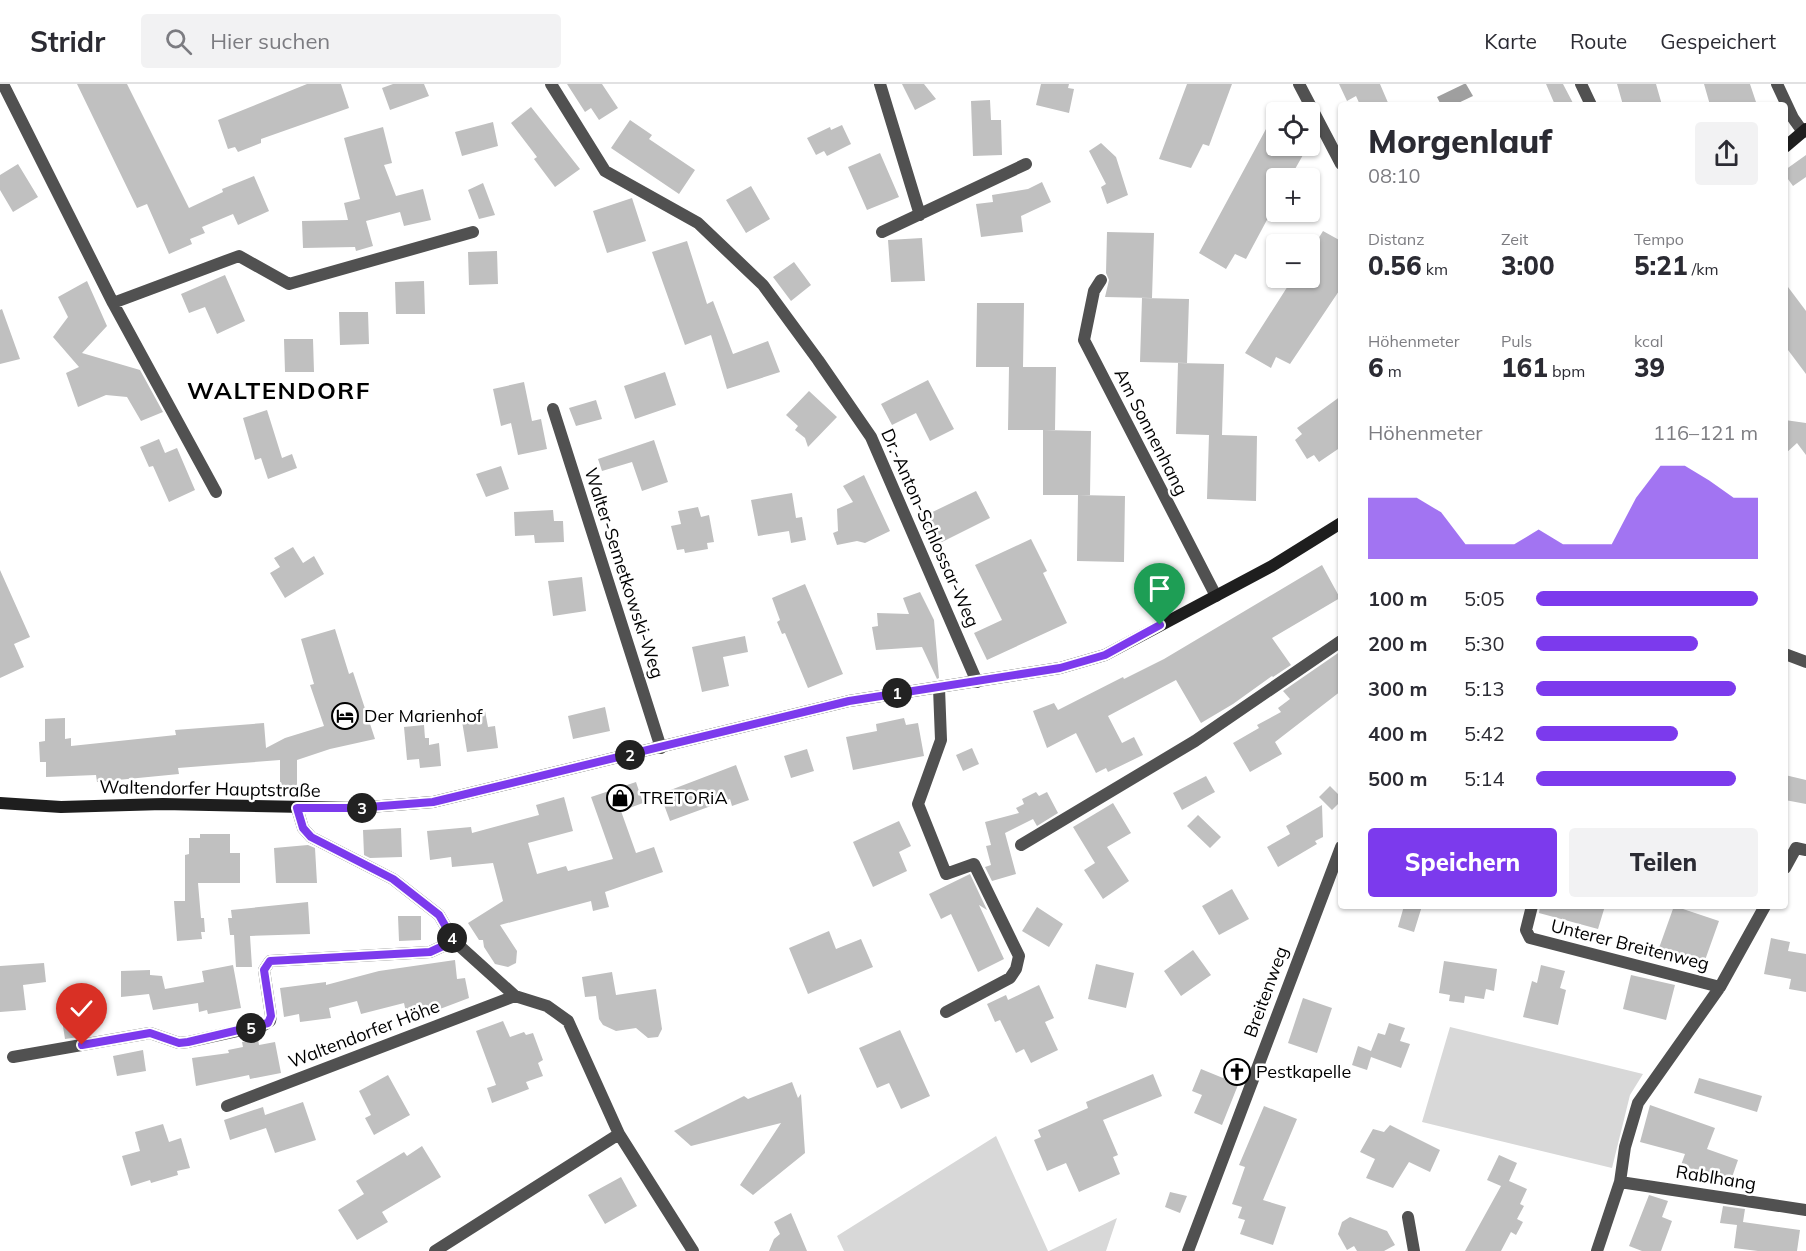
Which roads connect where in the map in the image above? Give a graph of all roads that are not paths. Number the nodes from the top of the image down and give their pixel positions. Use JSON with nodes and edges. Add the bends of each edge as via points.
{"nodes":[{"id":1,"x":3,"y":84,"type":"edge"},
{"id":2,"x":551,"y":84,"type":"edge"},
{"id":3,"x":880,"y":84,"type":"edge"},
{"id":4,"x":1299,"y":84,"type":"edge"},
{"id":5,"x":1581,"y":84,"type":"edge"},
{"id":6,"x":1777,"y":84,"type":"edge"},
{"id":7,"x":1590,"y":102,"type":"edge"},
{"id":8,"x":1785,"y":102,"type":"edge"},
{"id":9,"x":1788,"y":109,"type":"edge"},
{"id":10,"x":1804,"y":131,"type":"edge"},
{"id":11,"x":1788,"y":144,"type":"edge"},
{"id":12,"x":1338,"y":158,"type":"edge"},
{"id":13,"x":1026,"y":164,"type":"dead end"},
{"id":14,"x":920,"y":215,"type":"junction"},
{"id":15,"x":473,"y":231,"type":"dead end"},
{"id":16,"x":882,"y":232,"type":"dead end"},
{"id":17,"x":1101,"y":280,"type":"dead end"},
{"id":18,"x":113,"y":303,"type":"junction"},
{"id":19,"x":553,"y":409,"type":"dead end"},
{"id":20,"x":216,"y":492,"type":"dead end"},
{"id":21,"x":1338,"y":525,"type":"edge"},
{"id":22,"x":1216,"y":596,"type":"junction"},
{"id":23,"x":1338,"y":643,"type":"edge"},
{"id":24,"x":1788,"y":655,"type":"edge"},
{"id":25,"x":1806,"y":662,"type":"edge"},
{"id":26,"x":977,"y":682,"type":"junction"},
{"id":27,"x":939,"y":688,"type":"junction"},
{"id":28,"x":661,"y":748,"type":"junction"},
{"id":29,"x":0,"y":803,"type":"edge"},
{"id":30,"x":297,"y":808,"type":"junction"},
{"id":31,"x":1021,"y":845,"type":"dead end"},
{"id":32,"x":1806,"y":850,"type":"edge"},
{"id":33,"x":1788,"y":854,"type":"edge"},
{"id":34,"x":1338,"y":855,"type":"edge"},
{"id":35,"x":1531,"y":909,"type":"edge"},
{"id":36,"x":1763,"y":909,"type":"edge"},
{"id":37,"x":454,"y":941,"type":"junction"},
{"id":38,"x":1720,"y":987,"type":"junction"},
{"id":39,"x":515,"y":996,"type":"junction"},
{"id":40,"x":946,"y":1012,"type":"dead end"},
{"id":41,"x":13,"y":1057,"type":"dead end"},
{"id":42,"x":227,"y":1106,"type":"dead end"},
{"id":43,"x":619,"y":1134,"type":"junction"},
{"id":44,"x":1620,"y":1182,"type":"junction"},
{"id":45,"x":1806,"y":1210,"type":"edge"},
{"id":46,"x":1408,"y":1217,"type":"dead end"},
{"id":47,"x":435,"y":1251,"type":"edge"},
{"id":48,"x":693,"y":1251,"type":"edge"},
{"id":49,"x":1188,"y":1251,"type":"edge"},
{"id":50,"x":1414,"y":1251,"type":"edge"},
{"id":51,"x":1597,"y":1251,"type":"edge"}],
"edges":[{"from":1,"to":18,"type":"street"},
{"from":2,"to":26,"type":"street","name":"Dr.-Anton-Schlossar-Weg","via":[[605,171],[698,223],[763,285],[818,360],[871,437]]},
{"from":3,"to":14,"type":"street"},
{"from":4,"to":12,"type":"street"},
{"from":5,"to":7,"type":"street"},
{"from":6,"to":8,"type":"street"},
{"from":9,"to":10,"type":"street"},
{"from":10,"to":11,"type":"main road"},
{"from":13,"to":14,"type":"street"},
{"from":14,"to":16,"type":"street"},
{"from":15,"to":18,"type":"street","via":[[289,284],[239,256]]},
{"from":17,"to":22,"type":"street","name":"Am Sonnenhang","via":[[1094,291],[1084,340]]},
{"from":18,"to":20,"type":"street"},
{"from":19,"to":28,"type":"street","name":"Walter-Semetkowski-Weg"},
{"from":21,"to":22,"type":"main road","name":"Waltendorfer Hauptstraße"},
{"from":22,"to":26,"type":"main road","name":"Waltendorfer Hauptstraße","via":[[1105,655],[1060,668]]},
{"from":23,"to":31,"type":"street","via":[[1195,741]]},
{"from":24,"to":25,"type":"street"},
{"from":26,"to":27,"type":"main road","name":"Waltendorfer Hauptstraße"},
{"from":27,"to":28,"type":"main road","name":"Waltendorfer Hauptstraße","via":[[849,701]]},
{"from":27,"to":40,"type":"street","via":[[940,740],[918,804],[946,874],[974,864],[1019,957],[1010,978]]},
{"from":28,"to":30,"type":"main road","name":"Waltendorfer Hauptstraße","via":[[433,802]]},
{"from":29,"to":30,"type":"main road","name":"Waltendorfer Hauptstraße"},
{"from":30,"to":37,"type":"street","via":[[303,828],[311,837],[393,879],[439,915]]},
{"from":32,"to":33,"type":"street","via":[[1796,848]]},
{"from":34,"to":49,"type":"street","name":"Breitenweg"},
{"from":35,"to":38,"type":"street","name":"Unterer Breitenweg","via":[[1526,930],[1530,939]]},
{"from":36,"to":38,"type":"street","name":"Unterer Breitenweg"},
{"from":37,"to":39,"type":"street"},
{"from":37,"to":41,"type":"street","via":[[430,952],[270,961],[264,970],[271,1016],[264,1025],[188,1042],[179,1043],[150,1033]]},
{"from":38,"to":44,"type":"street","name":"Unterer Breitenweg","via":[[1638,1103]]},
{"from":39,"to":42,"type":"street","name":"Waltendorfer Höhe"},
{"from":39,"to":43,"type":"street","via":[[547,1006],[568,1021]]},
{"from":43,"to":47,"type":"street"},
{"from":43,"to":48,"type":"street"},
{"from":44,"to":45,"type":"street","name":"Rablhang"},
{"from":44,"to":51,"type":"street","name":"Unterer Breitenweg"},
{"from":46,"to":50,"type":"street"}]}
